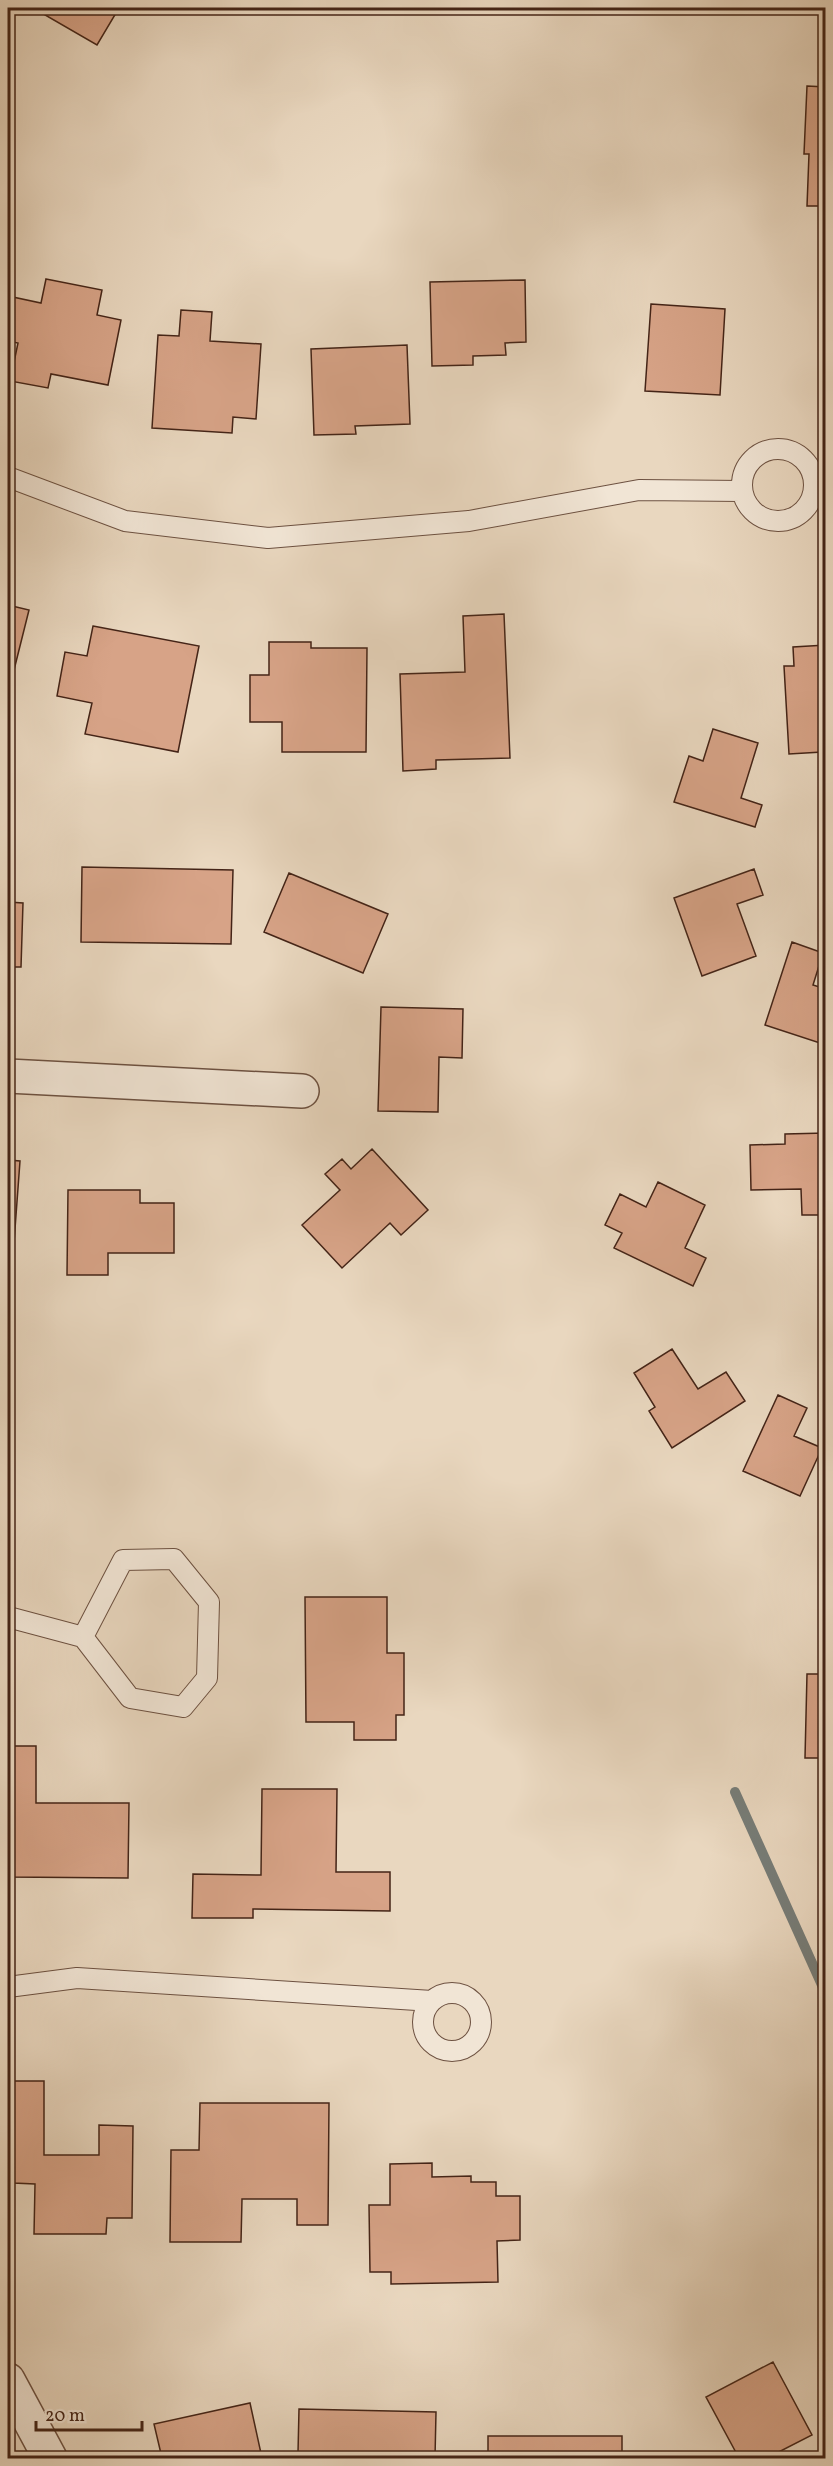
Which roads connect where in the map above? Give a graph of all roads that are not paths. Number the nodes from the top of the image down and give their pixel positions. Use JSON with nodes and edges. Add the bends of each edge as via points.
{"nodes":[{"id":1,"x":8,"y":477,"type":"edge"},
{"id":2,"x":742,"y":491,"type":"dead end"},
{"id":3,"x":8,"y":1076,"type":"edge"},
{"id":4,"x":302,"y":1091,"type":"dead end"},
{"id":5,"x":8,"y":1617,"type":"edge"},
{"id":6,"x":83,"y":1637,"type":"junction"},
{"id":7,"x":8,"y":1987,"type":"edge"},
{"id":8,"x":432,"y":2001,"type":"dead end"},
{"id":9,"x":8,"y":2380,"type":"edge"},
{"id":10,"x":50,"y":2458,"type":"edge"}],
"edges":[{"from":1,"to":2,"type":"lane","via":[[125,521],[268,538],[469,521],[639,490]]},
{"from":3,"to":4,"type":"street"},
{"from":5,"to":6,"type":"lane"},
{"from":6,"to":6,"type":"lane","via":[[123,1560],[174,1559],[210,1602],[207,1678],[183,1707],[130,1698]]},
{"from":7,"to":8,"type":"lane","via":[[77,1978]]},
{"from":9,"to":10,"type":"street"}]}
